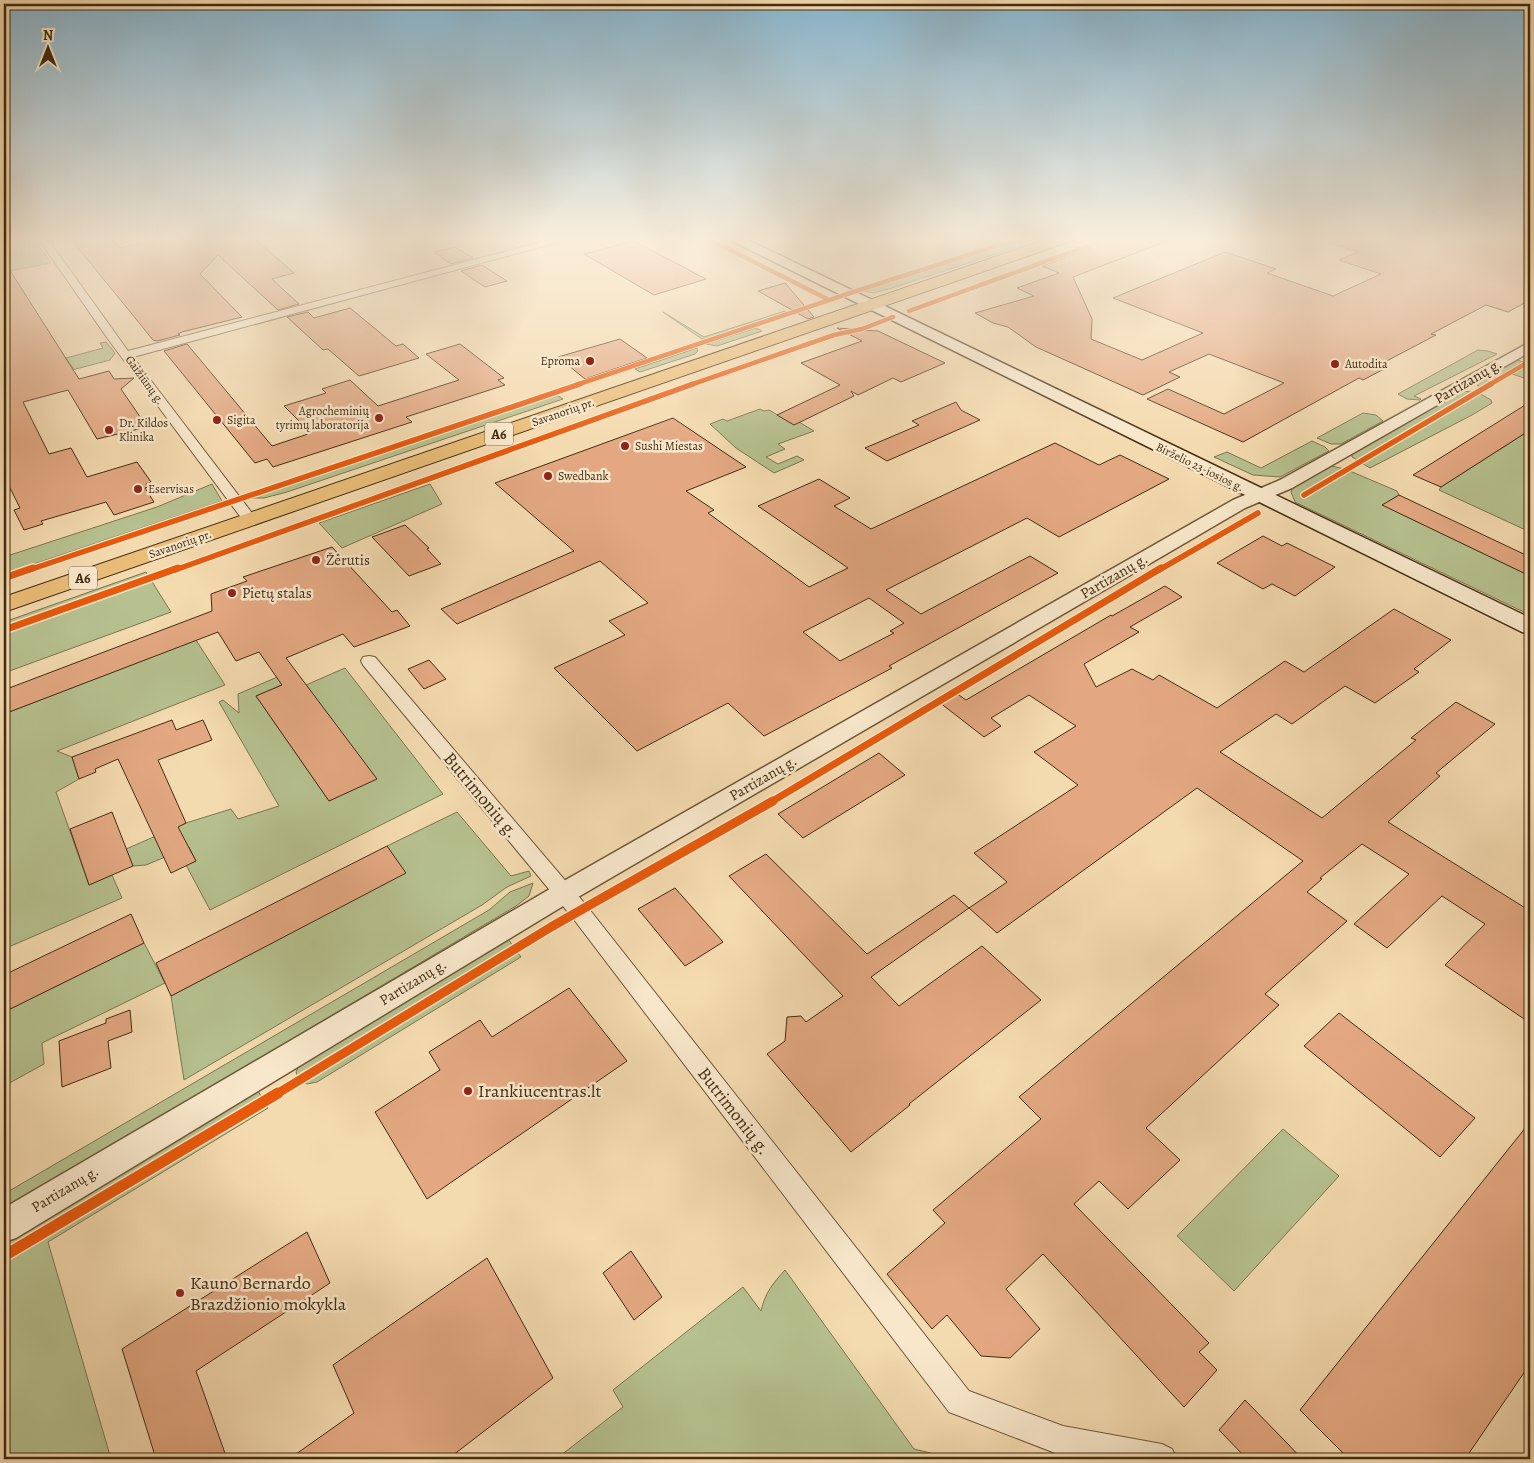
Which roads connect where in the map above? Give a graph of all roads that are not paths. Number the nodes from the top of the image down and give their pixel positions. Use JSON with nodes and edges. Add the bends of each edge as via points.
{"nodes":[{"id":1,"x":91,"y":306,"type":"edge"},
{"id":2,"x":309,"y":306,"type":"edge"},
{"id":3,"x":870,"y":306,"type":"joint"},
{"id":4,"x":1530,"y":346,"type":"edge"},
{"id":5,"x":126,"y":354,"type":"junction"},
{"id":6,"x":1259,"y":495,"type":"junction"},
{"id":7,"x":250,"y":520,"type":"junction"},
{"id":8,"x":4,"y":605,"type":"edge"},
{"id":9,"x":1530,"y":627,"type":"edge"},
{"id":10,"x":368,"y":661,"type":"dead end"},
{"id":11,"x":564,"y":893,"type":"junction"},
{"id":12,"x":4,"y":1226,"type":"edge"},
{"id":13,"x":1162,"y":1459,"type":"edge"}],
"edges":[{"from":1,"to":5,"type":"street","name":"Gaižiūnų g."},
{"from":2,"to":5,"type":"street"},
{"from":3,"to":6,"type":"main road","name":"Birželio 23-iosios g."},
{"from":3,"to":7,"type":"main road","name":"Savanorių pr.","number":"A6"},
{"from":4,"to":6,"type":"street","name":"Partizanų g.","via":[[1286,484]]},
{"from":5,"to":7,"type":"street","name":"Gaižiūnų g."},
{"from":6,"to":9,"type":"main road","name":"Birželio 23-iosios g."},
{"from":6,"to":11,"type":"street","name":"Partizanų g."},
{"from":7,"to":8,"type":"main road","name":"Savanorių pr.","number":"A6"},
{"from":10,"to":11,"type":"street","name":"Butrimonių g."},
{"from":11,"to":12,"type":"street","name":"Partizanų g."},
{"from":11,"to":13,"type":"street","name":"Butrimonių g.","via":[[959,1402],[1063,1441]]}]}
